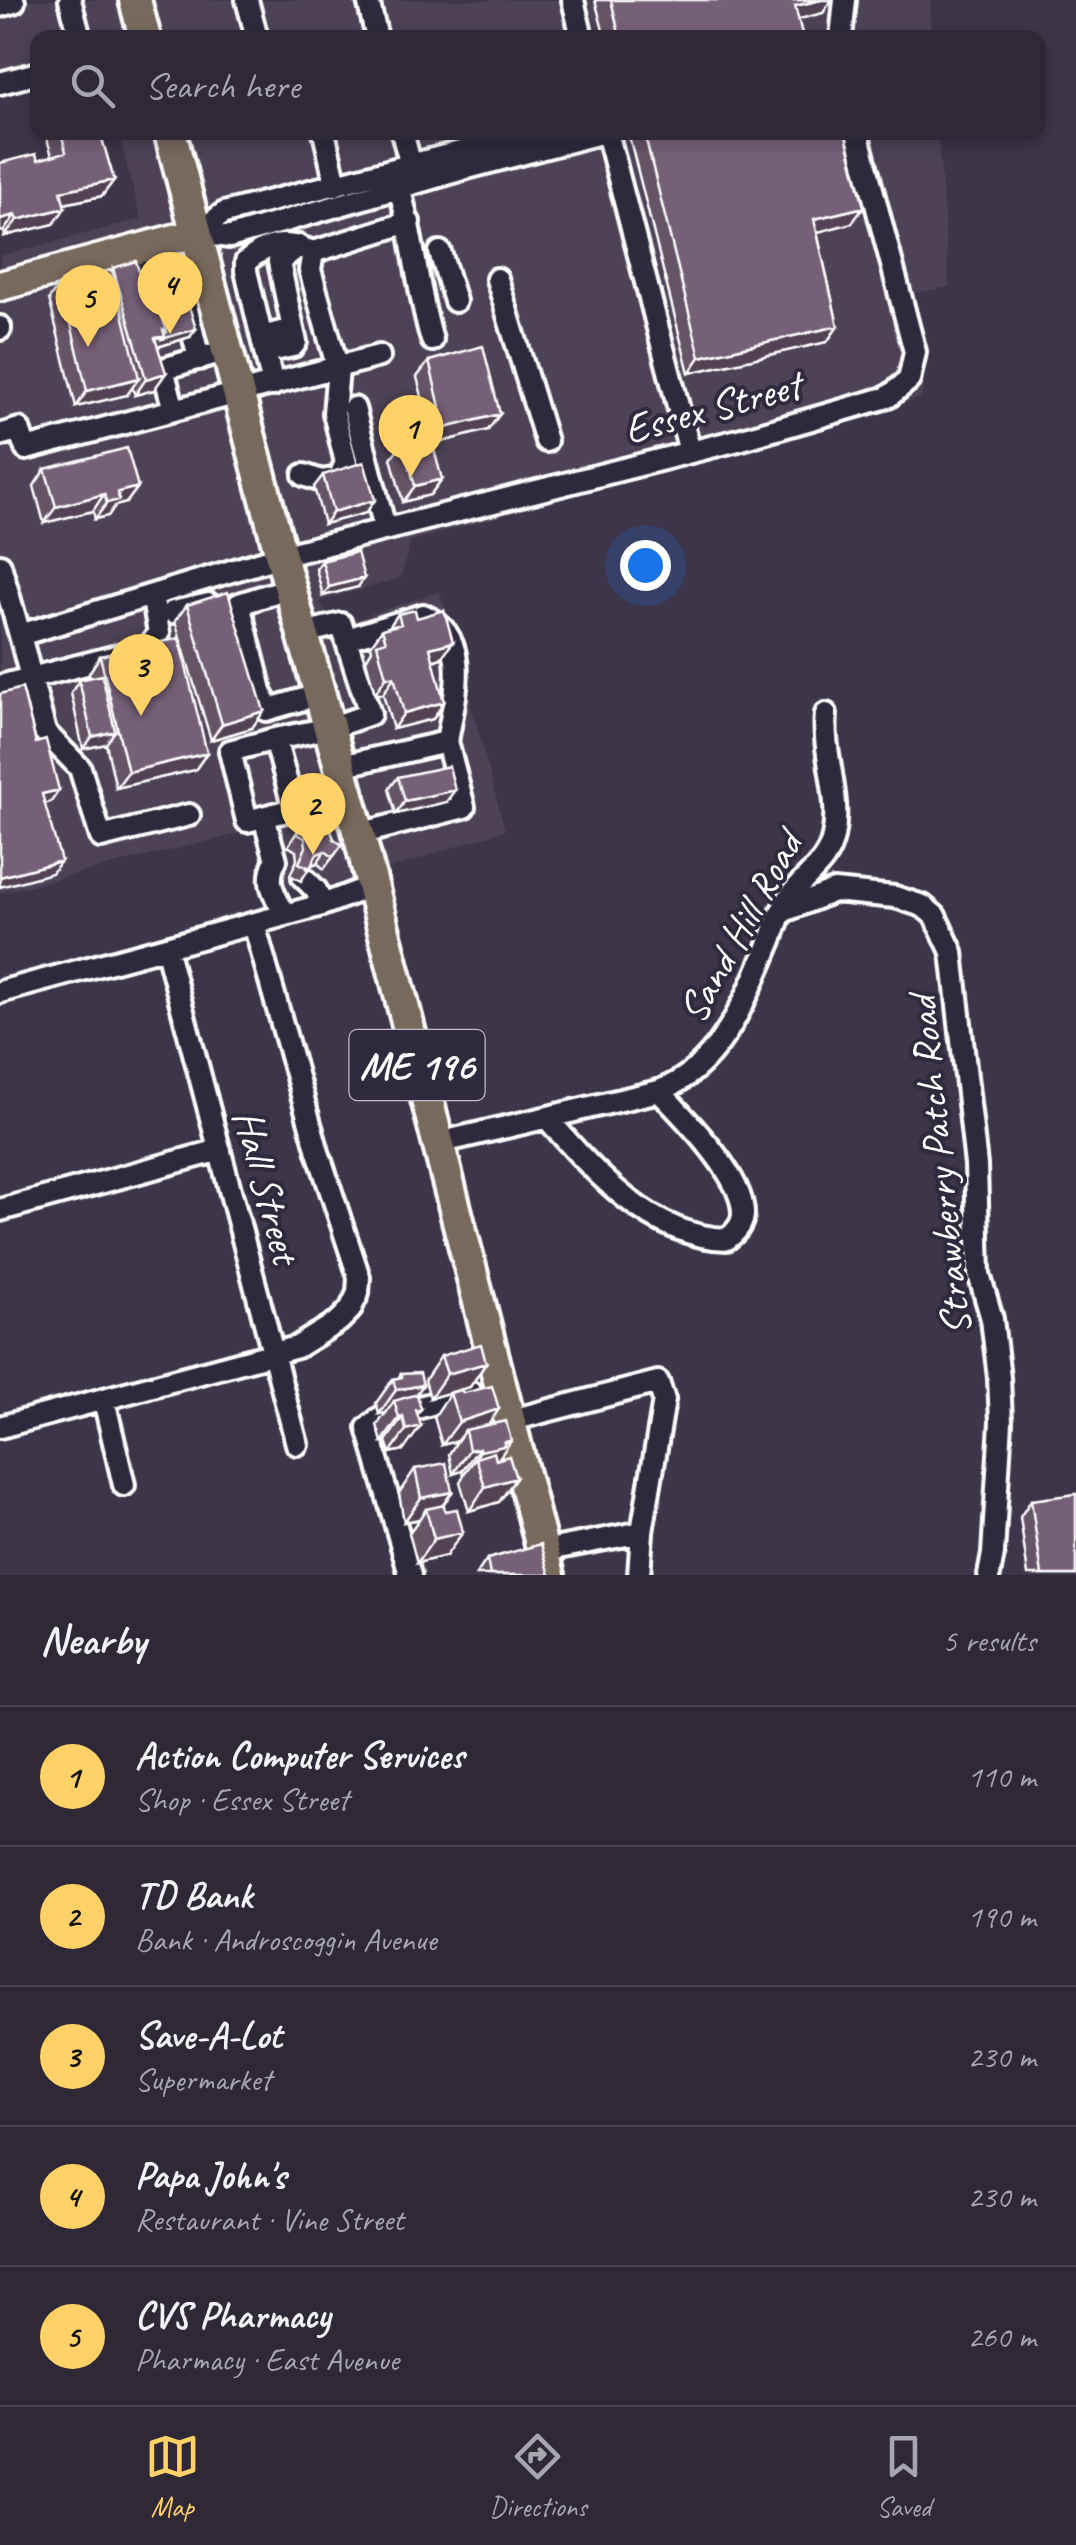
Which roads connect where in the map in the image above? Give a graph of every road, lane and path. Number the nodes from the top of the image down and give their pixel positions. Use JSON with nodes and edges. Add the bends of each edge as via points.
{"nodes":[{"id":1,"x":70,"y":0,"type":"edge"},
{"id":2,"x":135,"y":0,"type":"edge"},
{"id":3,"x":247,"y":0,"type":"edge"},
{"id":4,"x":368,"y":0,"type":"edge"},
{"id":5,"x":573,"y":0,"type":"edge"},
{"id":6,"x":845,"y":0,"type":"edge"},
{"id":7,"x":78,"y":30,"type":"edge"},
{"id":8,"x":143,"y":30,"type":"edge"},
{"id":9,"x":255,"y":30,"type":"edge"},
{"id":10,"x":376,"y":30,"type":"edge"},
{"id":11,"x":580,"y":30,"type":"edge"},
{"id":12,"x":842,"y":30,"type":"edge"},
{"id":13,"x":30,"y":75,"type":"edge"},
{"id":14,"x":0,"y":83,"type":"edge"},
{"id":15,"x":172,"y":140,"type":"edge"},
{"id":16,"x":326,"y":140,"type":"edge"},
{"id":17,"x":404,"y":140,"type":"edge"},
{"id":18,"x":518,"y":140,"type":"edge"},
{"id":19,"x":567,"y":140,"type":"edge"},
{"id":20,"x":608,"y":140,"type":"edge"},
{"id":21,"x":859,"y":140,"type":"edge"},
{"id":22,"x":465,"y":161,"type":"junction"},
{"id":23,"x":411,"y":166,"type":"junction"},
{"id":24,"x":336,"y":185,"type":"junction"},
{"id":25,"x":399,"y":188,"type":"junction"},
{"id":26,"x":409,"y":222,"type":"junction"},
{"id":27,"x":197,"y":233,"type":"junction"},
{"id":28,"x":306,"y":249,"type":"junction"},
{"id":29,"x":135,"y":250,"type":"junction"},
{"id":30,"x":440,"y":252,"type":"dead end"},
{"id":31,"x":496,"y":279,"type":"dead end"},
{"id":32,"x":195,"y":285,"type":"junction"},
{"id":33,"x":0,"y":286,"type":"edge"},
{"id":34,"x":455,"y":302,"type":"dead end"},
{"id":35,"x":432,"y":340,"type":"dead end"},
{"id":36,"x":264,"y":345,"type":"junction"},
{"id":37,"x":213,"y":355,"type":"junction"},
{"id":38,"x":379,"y":356,"type":"dead end"},
{"id":39,"x":338,"y":369,"type":"junction"},
{"id":40,"x":273,"y":385,"type":"junction"},
{"id":41,"x":238,"y":393,"type":"junction"},
{"id":42,"x":174,"y":410,"type":"junction"},
{"id":43,"x":344,"y":411,"type":"junction"},
{"id":44,"x":0,"y":435,"type":"edge"},
{"id":45,"x":546,"y":440,"type":"dead end"},
{"id":46,"x":690,"y":452,"type":"junction"},
{"id":47,"x":304,"y":475,"type":"dead end"},
{"id":48,"x":385,"y":528,"type":"junction"},
{"id":49,"x":280,"y":556,"type":"junction"},
{"id":50,"x":0,"y":566,"type":"edge"},
{"id":51,"x":290,"y":588,"type":"junction"},
{"id":52,"x":152,"y":595,"type":"junction"},
{"id":53,"x":239,"y":604,"type":"junction"},
{"id":54,"x":173,"y":612,"type":"dead end"},
{"id":55,"x":303,"y":633,"type":"junction"},
{"id":56,"x":20,"y":635,"type":"junction"},
{"id":57,"x":347,"y":639,"type":"junction"},
{"id":58,"x":31,"y":678,"type":"junction"},
{"id":59,"x":0,"y":686,"type":"edge"},
{"id":60,"x":321,"y":694,"type":"junction"},
{"id":61,"x":284,"y":704,"type":"junction"},
{"id":62,"x":826,"y":714,"type":"dead end"},
{"id":63,"x":330,"y":728,"type":"junction"},
{"id":64,"x":283,"y":737,"type":"junction"},
{"id":65,"x":447,"y":742,"type":"junction"},
{"id":66,"x":341,"y":766,"type":"junction"},
{"id":67,"x":348,"y":798,"type":"junction"},
{"id":68,"x":294,"y":809,"type":"junction"},
{"id":69,"x":189,"y":815,"type":"dead end"},
{"id":70,"x":264,"y":817,"type":"junction"},
{"id":71,"x":359,"y":834,"type":"junction"},
{"id":72,"x":290,"y":869,"type":"junction"},
{"id":73,"x":372,"y":886,"type":"junction"},
{"id":74,"x":322,"y":906,"type":"junction"},
{"id":75,"x":782,"y":912,"type":"junction"},
{"id":76,"x":285,"y":915,"type":"junction"},
{"id":77,"x":254,"y":924,"type":"junction"},
{"id":78,"x":166,"y":947,"type":"junction"},
{"id":79,"x":0,"y":992,"type":"edge"},
{"id":80,"x":659,"y":1091,"type":"junction"},
{"id":81,"x":547,"y":1118,"type":"junction"},
{"id":82,"x":437,"y":1146,"type":"junction"},
{"id":83,"x":220,"y":1150,"type":"junction"},
{"id":84,"x":0,"y":1210,"type":"edge"},
{"id":85,"x":274,"y":1355,"type":"junction"},
{"id":86,"x":500,"y":1386,"type":"junction"},
{"id":87,"x":104,"y":1400,"type":"junction"},
{"id":88,"x":508,"y":1421,"type":"junction"},
{"id":89,"x":0,"y":1428,"type":"edge"},
{"id":90,"x":297,"y":1444,"type":"dead end"},
{"id":91,"x":124,"y":1485,"type":"dead end"},
{"id":92,"x":642,"y":1532,"type":"junction"},
{"id":93,"x":546,"y":1563,"type":"edge"},
{"id":94,"x":410,"y":1575,"type":"edge"},
{"id":95,"x":640,"y":1575,"type":"edge"},
{"id":96,"x":988,"y":1575,"type":"edge"}],
"edges":[{"from":1,"to":7,"type":"street"},
{"from":2,"to":8,"type":"highway"},
{"from":3,"to":9,"type":"street"},
{"from":4,"to":10,"type":"street"},
{"from":5,"to":11,"type":"street"},
{"from":6,"to":12,"type":"street"},
{"from":13,"to":14,"type":"street"},
{"from":15,"to":27,"type":"highway","number":"ME 196"},
{"from":16,"to":24,"type":"street"},
{"from":17,"to":23,"type":"street"},
{"from":18,"to":22,"type":"street"},
{"from":19,"to":22,"type":"street"},
{"from":20,"to":46,"type":"street"},
{"from":21,"to":46,"type":"street","name":"Essex Street","via":[[915,352],[909,380],[888,398]]},
{"from":22,"to":23,"type":"street"},
{"from":22,"to":25,"type":"street"},
{"from":23,"to":24,"type":"street"},
{"from":24,"to":27,"type":"street","via":[[224,213]]},
{"from":25,"to":26,"type":"street"},
{"from":25,"to":27,"type":"street","via":[[230,238]]},
{"from":26,"to":28,"type":"street"},
{"from":26,"to":35,"type":"street"},
{"from":27,"to":29,"type":"main road"},
{"from":27,"to":32,"type":"highway","number":"ME 196"},
{"from":28,"to":36,"type":"street","via":[[279,262],[293,328]]},
{"from":28,"to":36,"type":"street","via":[[272,246],[246,262]]},
{"from":28,"to":39,"type":"street"},
{"from":29,"to":32,"type":"street","via":[[150,300]]},
{"from":29,"to":33,"type":"main road"},
{"from":30,"to":34,"type":"street"},
{"from":31,"to":45,"type":"street"},
{"from":32,"to":37,"type":"highway","number":"ME 196"},
{"from":36,"to":40,"type":"street"},
{"from":37,"to":41,"type":"highway","number":"ME 196"},
{"from":37,"to":42,"type":"street","via":[[163,368]]},
{"from":38,"to":39,"type":"street"},
{"from":39,"to":40,"type":"street"},
{"from":39,"to":43,"type":"street"},
{"from":40,"to":41,"type":"street"},
{"from":41,"to":42,"type":"street"},
{"from":41,"to":49,"type":"highway","number":"ME 196"},
{"from":42,"to":44,"type":"street","via":[[26,449],[19,429]]},
{"from":43,"to":47,"type":"street","via":[[344,474],[321,481]]},
{"from":43,"to":48,"type":"street"},
{"from":46,"to":48,"type":"street","name":"Essex Street"},
{"from":48,"to":49,"type":"street","name":"Essex Street"},
{"from":49,"to":51,"type":"highway","number":"ME 196"},
{"from":49,"to":52,"type":"street","name":"Essex Street"},
{"from":50,"to":56,"type":"street"},
{"from":51,"to":53,"type":"street"},
{"from":51,"to":55,"type":"highway","number":"ME 196"},
{"from":52,"to":56,"type":"street","name":"Essex Street"},
{"from":52,"to":58,"type":"street","via":[[159,633],[148,648]]},
{"from":53,"to":54,"type":"street","via":[[231,599]]},
{"from":53,"to":61,"type":"street","via":[[266,710]]},
{"from":55,"to":57,"type":"street","via":[[341,624]]},
{"from":55,"to":60,"type":"highway","number":"ME 196"},
{"from":56,"to":58,"type":"street"},
{"from":57,"to":63,"type":"street","via":[[370,714]]},
{"from":57,"to":65,"type":"street","via":[[423,615],[439,622],[458,670]]},
{"from":58,"to":59,"type":"street"},
{"from":58,"to":69,"type":"street","via":[[45,732],[80,768],[101,837]]},
{"from":60,"to":61,"type":"street"},
{"from":60,"to":63,"type":"highway","number":"ME 196"},
{"from":61,"to":64,"type":"street"},
{"from":62,"to":75,"type":"street","name":"Sand Hill Road","via":[[833,839],[824,861]]},
{"from":63,"to":64,"type":"street"},
{"from":63,"to":66,"type":"highway","number":"ME 196"},
{"from":64,"to":68,"type":"street"},
{"from":64,"to":70,"type":"street","via":[[230,751],[247,821]]},
{"from":65,"to":66,"type":"street"},
{"from":65,"to":71,"type":"street","via":[[464,807]]},
{"from":66,"to":67,"type":"highway","number":"ME 196"},
{"from":67,"to":68,"type":"street"},
{"from":67,"to":71,"type":"highway","number":"ME 196"},
{"from":68,"to":70,"type":"street"},
{"from":70,"to":72,"type":"street"},
{"from":71,"to":73,"type":"highway","number":"ME 196"},
{"from":72,"to":74,"type":"street","via":[[316,890]]},
{"from":72,"to":76,"type":"street","via":[[269,872]]},
{"from":73,"to":74,"type":"street"},
{"from":73,"to":82,"type":"highway","number":"ME 196"},
{"from":74,"to":76,"type":"street"},
{"from":75,"to":80,"type":"street","name":"Sand Hill Road","via":[[727,1031],[700,1065]]},
{"from":75,"to":96,"type":"street","name":"Strawberry Patch Road","via":[[824,892],[894,898],[934,916],[952,952],[976,1165],[979,1274],[992,1319],[1001,1422]]},
{"from":76,"to":77,"type":"street"},
{"from":77,"to":78,"type":"street"},
{"from":77,"to":85,"type":"street","via":[[359,1277],[358,1293],[339,1321]]},
{"from":78,"to":79,"type":"street"},
{"from":78,"to":83,"type":"street","name":"Hall Street"},
{"from":80,"to":81,"type":"street","name":"Sand Hill Road"},
{"from":80,"to":81,"type":"street","via":[[726,1170],[744,1218],[726,1239],[690,1234],[647,1211],[595,1173]]},
{"from":81,"to":82,"type":"street","name":"Sand Hill Road"},
{"from":82,"to":86,"type":"highway","number":"ME 196"},
{"from":83,"to":84,"type":"street"},
{"from":83,"to":85,"type":"street","name":"Hall Street"},
{"from":85,"to":87,"type":"street"},
{"from":85,"to":90,"type":"street","name":"Hall Street"},
{"from":86,"to":88,"type":"highway","number":"ME 196"},
{"from":86,"to":94,"type":"street","via":[[380,1418],[368,1428]]},
{"from":87,"to":89,"type":"street"},
{"from":87,"to":91,"type":"street"},
{"from":88,"to":92,"type":"street","via":[[658,1382],[664,1400]]},
{"from":88,"to":93,"type":"highway","number":"ME 196"},
{"from":92,"to":93,"type":"street"},
{"from":92,"to":95,"type":"street"}]}
